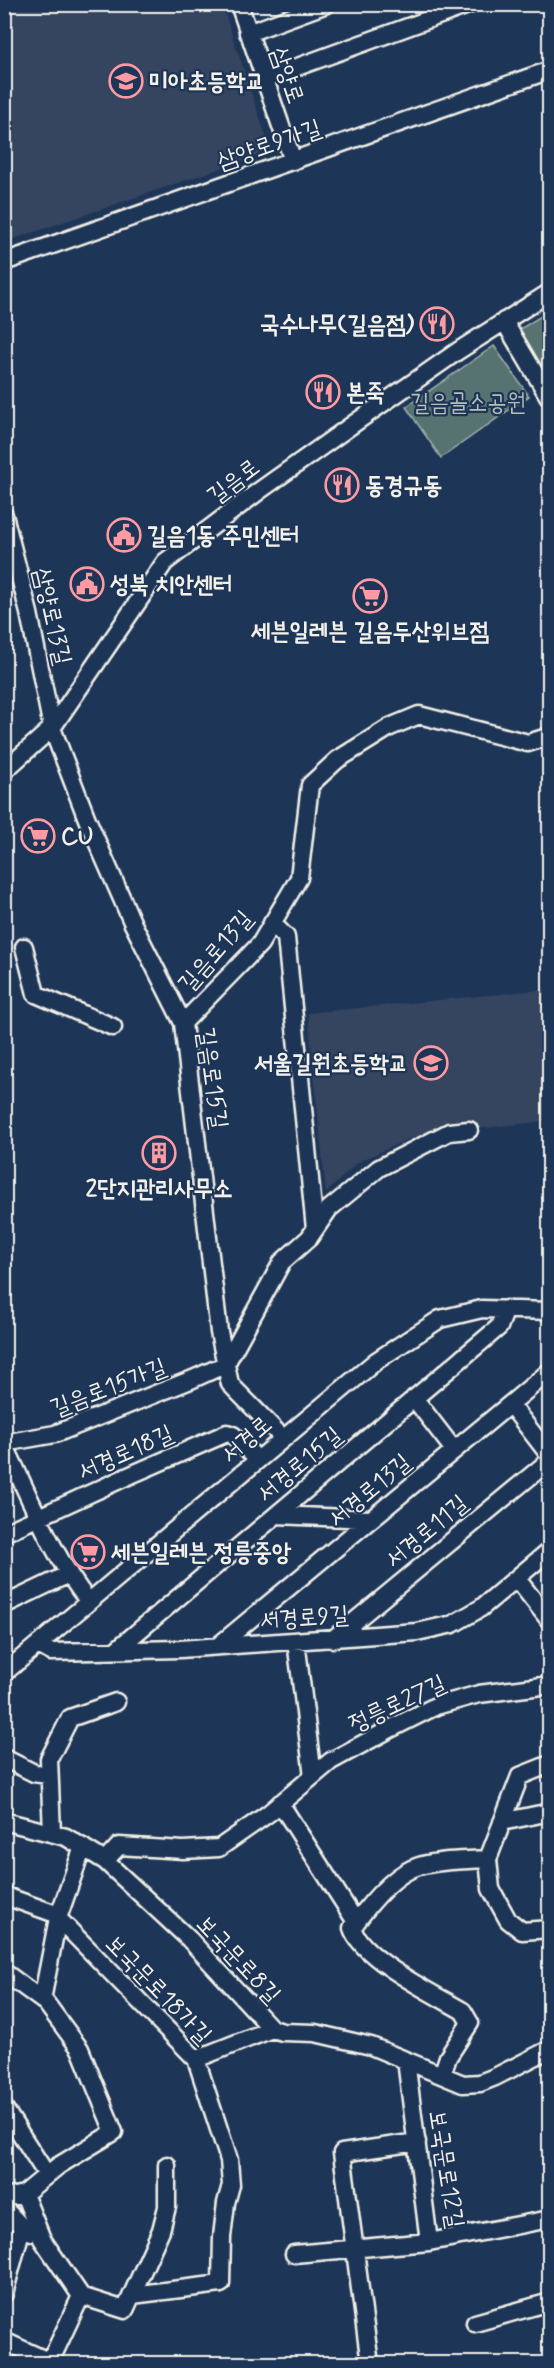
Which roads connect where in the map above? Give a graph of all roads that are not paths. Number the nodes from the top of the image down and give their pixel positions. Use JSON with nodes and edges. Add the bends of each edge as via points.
{"nodes":[{"id":1,"x":239,"y":4,"type":"edge"},
{"id":2,"x":327,"y":4,"type":"edge"},
{"id":3,"x":471,"y":4,"type":"edge"},
{"id":4,"x":249,"y":33,"type":"junction"},
{"id":5,"x":549,"y":70,"type":"edge"},
{"id":6,"x":264,"y":79,"type":"junction"},
{"id":7,"x":292,"y":161,"type":"junction"},
{"id":8,"x":4,"y":262,"type":"edge"},
{"id":9,"x":549,"y":292,"type":"edge"},
{"id":10,"x":504,"y":321,"type":"junction"},
{"id":11,"x":549,"y":399,"type":"edge"},
{"id":12,"x":4,"y":515,"type":"edge"},
{"id":13,"x":52,"y":728,"type":"junction"},
{"id":14,"x":549,"y":736,"type":"edge"},
{"id":15,"x":4,"y":771,"type":"edge"},
{"id":16,"x":272,"y":923,"type":"junction"},
{"id":17,"x":24,"y":947,"type":"dead end"},
{"id":18,"x":183,"y":1023,"type":"junction"},
{"id":19,"x":113,"y":1027,"type":"dead end"},
{"id":20,"x":469,"y":1130,"type":"dead end"},
{"id":21,"x":315,"y":1229,"type":"junction"},
{"id":22,"x":506,"y":1309,"type":"junction"},
{"id":23,"x":549,"y":1311,"type":"edge"},
{"id":24,"x":226,"y":1364,"type":"junction"},
{"id":25,"x":549,"y":1371,"type":"edge"},
{"id":26,"x":414,"y":1398,"type":"junction"},
{"id":27,"x":510,"y":1404,"type":"junction"},
{"id":28,"x":283,"y":1438,"type":"junction"},
{"id":29,"x":4,"y":1444,"type":"edge"},
{"id":30,"x":454,"y":1450,"type":"junction"},
{"id":31,"x":549,"y":1458,"type":"edge"},
{"id":32,"x":258,"y":1460,"type":"junction"},
{"id":33,"x":276,"y":1515,"type":"junction"},
{"id":34,"x":40,"y":1517,"type":"junction"},
{"id":35,"x":371,"y":1519,"type":"junction"},
{"id":36,"x":4,"y":1533,"type":"edge"},
{"id":37,"x":549,"y":1550,"type":"edge"},
{"id":38,"x":69,"y":1574,"type":"junction"},
{"id":39,"x":517,"y":1579,"type":"junction"},
{"id":40,"x":88,"y":1602,"type":"junction"},
{"id":41,"x":4,"y":1605,"type":"edge"},
{"id":42,"x":547,"y":1612,"type":"edge"},
{"id":43,"x":333,"y":1639,"type":"junction"},
{"id":44,"x":296,"y":1641,"type":"junction"},
{"id":45,"x":38,"y":1645,"type":"junction"},
{"id":46,"x":219,"y":1646,"type":"junction"},
{"id":47,"x":116,"y":1650,"type":"junction"},
{"id":48,"x":4,"y":1673,"type":"edge"},
{"id":49,"x":549,"y":1684,"type":"edge"},
{"id":50,"x":116,"y":1702,"type":"dead end"},
{"id":51,"x":4,"y":1758,"type":"edge"},
{"id":52,"x":549,"y":1764,"type":"edge"},
{"id":53,"x":48,"y":1775,"type":"junction"},
{"id":54,"x":313,"y":1776,"type":"junction"},
{"id":55,"x":280,"y":1803,"type":"junction"},
{"id":56,"x":549,"y":1812,"type":"edge"},
{"id":57,"x":4,"y":1821,"type":"edge"},
{"id":58,"x":502,"y":1822,"type":"junction"},
{"id":59,"x":52,"y":1833,"type":"junction"},
{"id":60,"x":83,"y":1847,"type":"junction"},
{"id":61,"x":488,"y":1859,"type":"junction"},
{"id":62,"x":105,"y":1862,"type":"junction"},
{"id":63,"x":4,"y":1894,"type":"edge"},
{"id":64,"x":58,"y":1918,"type":"junction"},
{"id":65,"x":356,"y":1922,"type":"junction"},
{"id":66,"x":549,"y":1929,"type":"edge"},
{"id":67,"x":4,"y":1972,"type":"edge"},
{"id":68,"x":42,"y":2000,"type":"junction"},
{"id":69,"x":272,"y":2029,"type":"junction"},
{"id":70,"x":549,"y":2049,"type":"edge"},
{"id":71,"x":196,"y":2059,"type":"junction"},
{"id":72,"x":406,"y":2060,"type":"junction"},
{"id":73,"x":442,"y":2075,"type":"junction"},
{"id":74,"x":4,"y":2108,"type":"edge"},
{"id":75,"x":417,"y":2142,"type":"junction"},
{"id":76,"x":167,"y":2165,"type":"dead end"},
{"id":77,"x":46,"y":2175,"type":"junction"},
{"id":78,"x":24,"y":2194,"type":"junction"},
{"id":79,"x":4,"y":2198,"type":"edge"},
{"id":80,"x":4,"y":2208,"type":"edge"},
{"id":81,"x":549,"y":2219,"type":"edge"},
{"id":82,"x":22,"y":2227,"type":"junction"},
{"id":83,"x":41,"y":2236,"type":"junction"},
{"id":84,"x":429,"y":2242,"type":"junction"},
{"id":85,"x":353,"y":2248,"type":"junction"},
{"id":86,"x":294,"y":2254,"type":"dead end"},
{"id":87,"x":4,"y":2294,"type":"edge"},
{"id":88,"x":132,"y":2295,"type":"junction"},
{"id":89,"x":81,"y":2296,"type":"junction"},
{"id":90,"x":549,"y":2302,"type":"edge"},
{"id":91,"x":475,"y":2323,"type":"dead end"},
{"id":92,"x":4,"y":2341,"type":"edge"},
{"id":93,"x":50,"y":2363,"type":"edge"},
{"id":94,"x":370,"y":2364,"type":"edge"}],
"edges":[{"from":1,"to":4,"type":"street","name":"삼양로"},
{"from":2,"to":4,"type":"street"},
{"from":3,"to":6,"type":"street"},
{"from":4,"to":6,"type":"street","name":"삼양로"},
{"from":5,"to":7,"type":"street","name":"삼양로9가길"},
{"from":6,"to":7,"type":"street","name":"삼양로"},
{"from":7,"to":8,"type":"street","name":"삼양로9가길"},
{"from":9,"to":10,"type":"street","name":"길음로"},
{"from":10,"to":11,"type":"street"},
{"from":10,"to":13,"type":"street","name":"길음로","via":[[277,478],[165,562]]},
{"from":12,"to":13,"type":"street","name":"삼양로13길"},
{"from":13,"to":15,"type":"street","name":"길음로"},
{"from":13,"to":18,"type":"street","name":"길음로15길","via":[[133,924]]},
{"from":14,"to":16,"type":"street","name":"길음로13길","via":[[528,743],[419,715],[390,727],[337,760],[310,785],[299,878]]},
{"from":16,"to":18,"type":"street","name":"길음로13길","via":[[260,944]]},
{"from":16,"to":21,"type":"street","via":[[286,937]]},
{"from":17,"to":19,"type":"street","via":[[36,993]]},
{"from":18,"to":24,"type":"street","name":"길음로15길"},
{"from":20,"to":21,"type":"street","via":[[449,1132],[379,1168],[329,1209]]},
{"from":21,"to":24,"type":"street","via":[[282,1262]]},
{"from":22,"to":23,"type":"street","name":"서경로"},
{"from":22,"to":26,"type":"street","name":"서경로15길","via":[[500,1327]]},
{"from":22,"to":28,"type":"street","name":"서경로","via":[[482,1309],[440,1320],[376,1361]]},
{"from":24,"to":28,"type":"street","name":"길음로15길","via":[[230,1384]]},
{"from":24,"to":29,"type":"street","name":"길음로15가길","via":[[55,1434]]},
{"from":25,"to":27,"type":"street","name":"서경로13길"},
{"from":26,"to":30,"type":"street"},
{"from":26,"to":33,"type":"street","name":"서경로15길"},
{"from":27,"to":30,"type":"street","name":"서경로13길"},
{"from":27,"to":31,"type":"street"},
{"from":28,"to":32,"type":"street","name":"서경로"},
{"from":29,"to":34,"type":"street"},
{"from":30,"to":35,"type":"street","name":"서경로13길"},
{"from":31,"to":43,"type":"street","name":"서경로11길"},
{"from":32,"to":34,"type":"street","name":"서경로18길","via":[[228,1433]]},
{"from":32,"to":40,"type":"street","name":"서경로"},
{"from":33,"to":35,"type":"street"},
{"from":33,"to":47,"type":"street","name":"서경로15길"},
{"from":34,"to":36,"type":"street","name":"서경로18길"},
{"from":34,"to":38,"type":"street"},
{"from":35,"to":46,"type":"street","name":"서경로13길"},
{"from":37,"to":39,"type":"street","name":"서경로9길"},
{"from":38,"to":40,"type":"street"},
{"from":38,"to":41,"type":"street"},
{"from":39,"to":42,"type":"street"},
{"from":39,"to":43,"type":"street","name":"서경로9길","via":[[481,1608],[453,1624],[417,1632]]},
{"from":40,"to":45,"type":"street","name":"서경로"},
{"from":43,"to":44,"type":"street","name":"서경로9길"},
{"from":44,"to":46,"type":"street","name":"서경로9길"},
{"from":44,"to":54,"type":"street"},
{"from":45,"to":47,"type":"street","name":"서경로9길","via":[[51,1652]]},
{"from":45,"to":48,"type":"street","name":"서경로"},
{"from":46,"to":47,"type":"street","name":"서경로9길"},
{"from":49,"to":54,"type":"street","name":"정릉로27길","via":[[479,1694],[436,1707],[331,1761]]},
{"from":50,"to":53,"type":"street","via":[[70,1718],[49,1760]]},
{"from":51,"to":53,"type":"street","via":[[34,1773]]},
{"from":52,"to":58,"type":"street","via":[[520,1776]]},
{"from":53,"to":59,"type":"street"},
{"from":54,"to":55,"type":"street","name":"정릉로27길"},
{"from":55,"to":62,"type":"street","name":"정릉로27길","via":[[219,1848],[119,1846]]},
{"from":55,"to":65,"type":"street"},
{"from":56,"to":58,"type":"street"},
{"from":57,"to":59,"type":"street","name":"보국문로8길"},
{"from":58,"to":61,"type":"street"},
{"from":59,"to":60,"type":"street","name":"보국문로8길"},
{"from":60,"to":62,"type":"street","name":"보국문로8길"},
{"from":60,"to":64,"type":"street"},
{"from":61,"to":65,"type":"street","via":[[418,1866],[370,1903]]},
{"from":61,"to":66,"type":"street","via":[[491,1889],[508,1920],[522,1931]]},
{"from":62,"to":69,"type":"street","name":"보국문로8길","via":[[189,1939]]},
{"from":63,"to":64,"type":"street","name":"보국문로18가길"},
{"from":64,"to":68,"type":"street"},
{"from":64,"to":71,"type":"street","name":"보국문로18가길"},
{"from":65,"to":73,"type":"street","via":[[352,1928],[355,1938],[382,1962],[463,2011],[470,2023],[448,2057]]},
{"from":67,"to":68,"type":"street"},
{"from":68,"to":77,"type":"street","via":[[80,2049],[114,2132]]},
{"from":69,"to":71,"type":"street"},
{"from":69,"to":72,"type":"street","name":"보국문로8길","via":[[337,2037]]},
{"from":70,"to":73,"type":"street","name":"보국문로8길","via":[[480,2083],[463,2084]]},
{"from":71,"to":88,"type":"street","name":"보국문로18가길","via":[[229,2160],[231,2185],[222,2237],[220,2284]]},
{"from":72,"to":73,"type":"street","name":"보국문로8길"},
{"from":72,"to":75,"type":"street","name":"보국문로12길"},
{"from":74,"to":77,"type":"street"},
{"from":75,"to":84,"type":"street","name":"보국문로12길"},
{"from":75,"to":85,"type":"street","via":[[342,2153]]},
{"from":76,"to":88,"type":"street","via":[[167,2207],[161,2230]]},
{"from":77,"to":78,"type":"street"},
{"from":78,"to":79,"type":"street"},
{"from":78,"to":83,"type":"street"},
{"from":80,"to":82,"type":"street"},
{"from":81,"to":84,"type":"street","name":"보국문로12길"},
{"from":82,"to":83,"type":"street"},
{"from":82,"to":87,"type":"street"},
{"from":83,"to":89,"type":"street"},
{"from":84,"to":85,"type":"street"},
{"from":85,"to":86,"type":"street"},
{"from":85,"to":94,"type":"street"},
{"from":88,"to":89,"type":"street","via":[[125,2310]]},
{"from":89,"to":93,"type":"street"},
{"from":90,"to":91,"type":"street"},
{"from":92,"to":93,"type":"street"}]}
